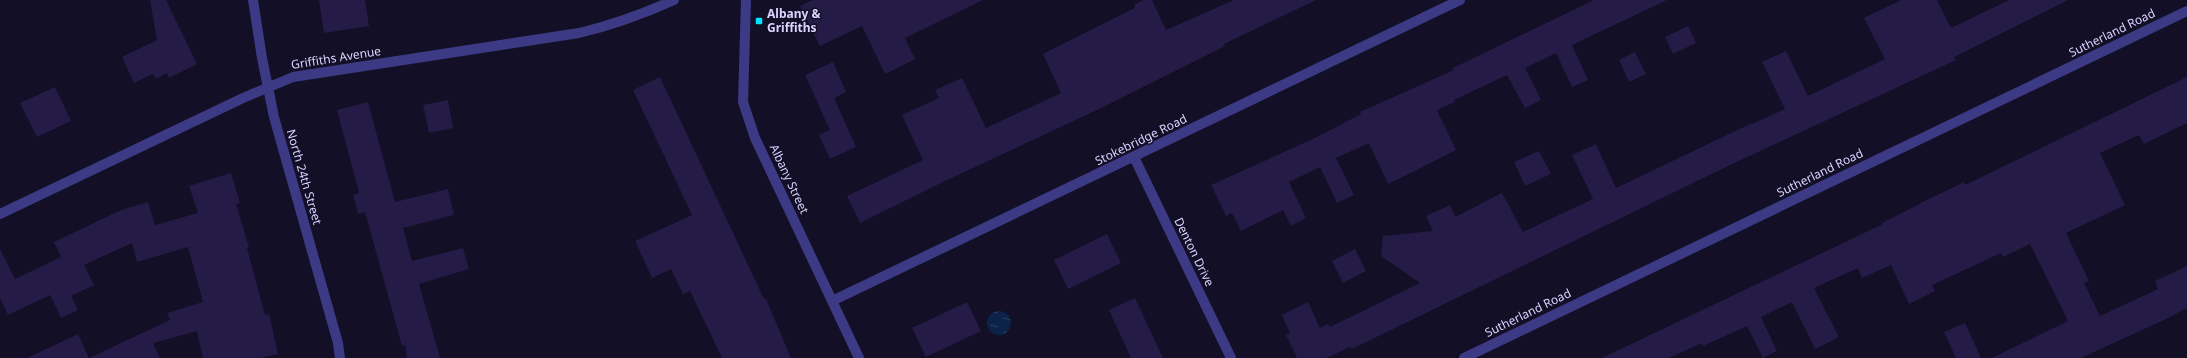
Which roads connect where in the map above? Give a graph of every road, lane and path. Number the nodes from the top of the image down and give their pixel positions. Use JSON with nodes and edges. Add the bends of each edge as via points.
{"nodes":[{"id":1,"x":253,"y":0,"type":"edge"},
{"id":2,"x":674,"y":0,"type":"edge"},
{"id":3,"x":746,"y":0,"type":"edge"},
{"id":4,"x":1460,"y":0,"type":"edge"},
{"id":5,"x":2187,"y":11,"type":"edge"},
{"id":6,"x":268,"y":87,"type":"junction"},
{"id":7,"x":1134,"y":157,"type":"junction"},
{"id":8,"x":0,"y":214,"type":"edge"},
{"id":9,"x":832,"y":302,"type":"junction"},
{"id":10,"x":340,"y":358,"type":"edge"},
{"id":11,"x":859,"y":358,"type":"edge"},
{"id":12,"x":1231,"y":358,"type":"edge"},
{"id":13,"x":1464,"y":358,"type":"edge"}],
"edges":[{"from":1,"to":6,"type":"street","name":"North 24th Street"},
{"from":2,"to":6,"type":"street","name":"Griffiths Avenue","via":[[610,26],[579,33],[293,77]]},
{"from":3,"to":9,"type":"street","name":"Albany Street","via":[[743,102],[755,138]]},
{"from":4,"to":7,"type":"street","name":"Stokebridge Road"},
{"from":5,"to":13,"type":"street","name":"Sutherland Road"},
{"from":6,"to":8,"type":"street","name":"Griffiths Avenue"},
{"from":6,"to":10,"type":"street","name":"North 24th Street"},
{"from":7,"to":9,"type":"street","name":"Stokebridge Road"},
{"from":7,"to":12,"type":"street","name":"Denton Drive"},
{"from":9,"to":11,"type":"street","name":"Albany Street"}]}
